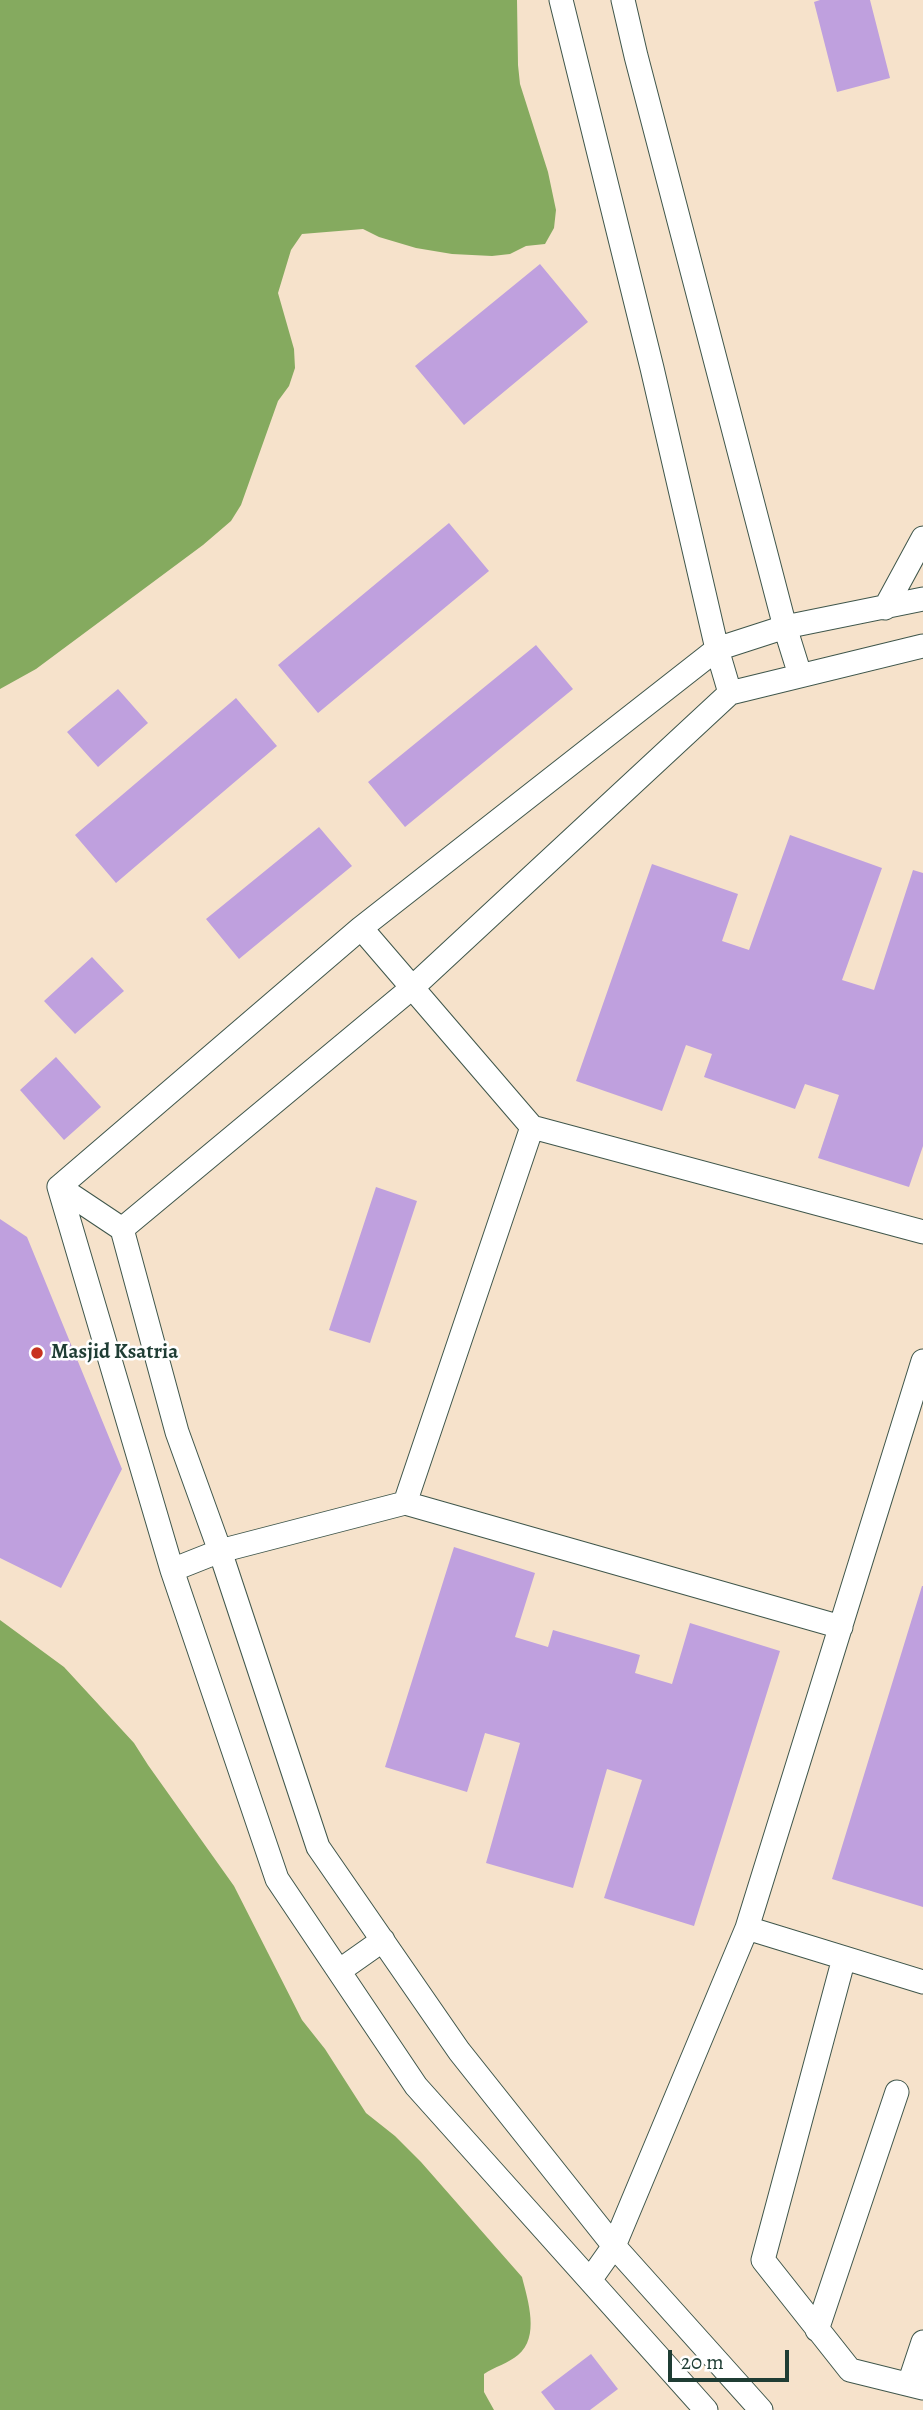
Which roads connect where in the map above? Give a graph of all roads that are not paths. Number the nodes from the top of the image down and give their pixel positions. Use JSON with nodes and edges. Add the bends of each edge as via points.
{"nodes":[{"id":1,"x":561,"y":0,"type":"edge"},
{"id":2,"x":623,"y":0,"type":"edge"},
{"id":3,"x":923,"y":538,"type":"edge"},
{"id":4,"x":923,"y":599,"type":"edge"},
{"id":5,"x":885,"y":608,"type":"junction"},
{"id":6,"x":785,"y":627,"type":"junction"},
{"id":7,"x":923,"y":646,"type":"edge"},
{"id":8,"x":717,"y":649,"type":"junction"},
{"id":9,"x":800,"y":675,"type":"junction"},
{"id":10,"x":730,"y":693,"type":"junction"},
{"id":11,"x":361,"y":928,"type":"junction"},
{"id":12,"x":413,"y":987,"type":"junction"},
{"id":13,"x":533,"y":1127,"type":"junction"},
{"id":14,"x":59,"y":1187,"type":"junction"},
{"id":15,"x":122,"y":1229,"type":"junction"},
{"id":16,"x":923,"y":1232,"type":"edge"},
{"id":17,"x":923,"y":1361,"type":"edge"},
{"id":18,"x":405,"y":1503,"type":"junction"},
{"id":19,"x":219,"y":1551,"type":"junction"},
{"id":20,"x":172,"y":1570,"type":"junction"},
{"id":21,"x":841,"y":1626,"type":"junction"},
{"id":22,"x":747,"y":1928,"type":"junction"},
{"id":23,"x":383,"y":1940,"type":"junction"},
{"id":24,"x":844,"y":1958,"type":"junction"},
{"id":25,"x":339,"y":1971,"type":"junction"},
{"id":26,"x":923,"y":1982,"type":"edge"},
{"id":27,"x":897,"y":2092,"type":"dead end"},
{"id":28,"x":614,"y":2246,"type":"junction"},
{"id":29,"x":590,"y":2280,"type":"junction"},
{"id":30,"x":817,"y":2330,"type":"junction"},
{"id":31,"x":923,"y":2342,"type":"edge"},
{"id":32,"x":916,"y":2386,"type":"edge"},
{"id":33,"x":706,"y":2410,"type":"edge"},
{"id":34,"x":761,"y":2410,"type":"edge"}],
"edges":[{"from":1,"to":8,"type":"lane"},
{"from":2,"to":6,"type":"lane"},
{"from":3,"to":5,"type":"lane"},
{"from":4,"to":5,"type":"lane"},
{"from":5,"to":6,"type":"lane"},
{"from":6,"to":8,"type":"lane"},
{"from":6,"to":9,"type":"lane"},
{"from":7,"to":9,"type":"lane"},
{"from":8,"to":10,"type":"lane"},
{"from":8,"to":11,"type":"lane"},
{"from":9,"to":10,"type":"lane"},
{"from":10,"to":12,"type":"lane"},
{"from":11,"to":12,"type":"lane"},
{"from":11,"to":14,"type":"lane"},
{"from":12,"to":13,"type":"lane"},
{"from":12,"to":15,"type":"lane"},
{"from":13,"to":16,"type":"lane"},
{"from":13,"to":18,"type":"lane"},
{"from":14,"to":15,"type":"lane"},
{"from":14,"to":20,"type":"lane"},
{"from":15,"to":19,"type":"lane","via":[[177,1432]]},
{"from":17,"to":21,"type":"lane"},
{"from":18,"to":19,"type":"lane"},
{"from":18,"to":21,"type":"lane"},
{"from":19,"to":20,"type":"lane"},
{"from":19,"to":23,"type":"lane","via":[[318,1847]]},
{"from":20,"to":25,"type":"lane","via":[[277,1879]]},
{"from":21,"to":22,"type":"lane"},
{"from":22,"to":24,"type":"lane"},
{"from":22,"to":28,"type":"lane"},
{"from":23,"to":25,"type":"lane"},
{"from":23,"to":28,"type":"lane","via":[[459,2051]]},
{"from":24,"to":26,"type":"lane"},
{"from":24,"to":30,"type":"lane","via":[[763,2260]]},
{"from":25,"to":29,"type":"lane","via":[[416,2086]]},
{"from":27,"to":30,"type":"lane"},
{"from":28,"to":29,"type":"lane"},
{"from":28,"to":34,"type":"lane"},
{"from":29,"to":33,"type":"lane"},
{"from":30,"to":32,"type":"lane","via":[[850,2370]]},
{"from":31,"to":32,"type":"lane"}]}
